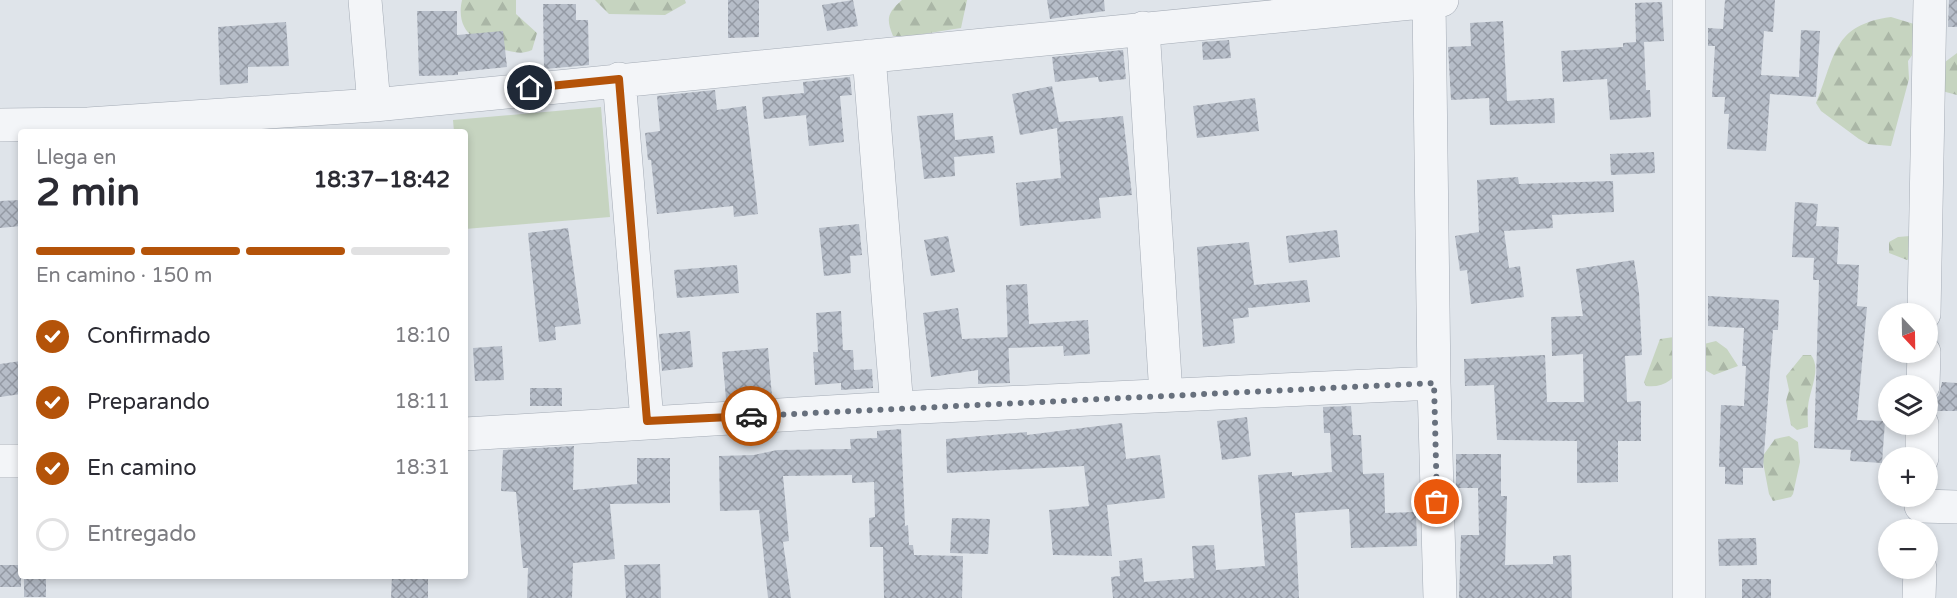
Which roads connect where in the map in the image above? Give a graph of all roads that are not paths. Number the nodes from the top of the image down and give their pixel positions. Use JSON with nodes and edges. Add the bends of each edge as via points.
{"nodes":[{"id":1,"x":365,"y":0,"type":"edge"},
{"id":2,"x":1434,"y":0,"type":"edge"},
{"id":3,"x":1689,"y":0,"type":"edge"},
{"id":4,"x":1930,"y":0,"type":"edge"},
{"id":5,"x":1143,"y":28,"type":"junction"},
{"id":6,"x":869,"y":56,"type":"junction"},
{"id":7,"x":619,"y":79,"type":"junction"},
{"id":8,"x":374,"y":105,"type":"junction"},
{"id":9,"x":0,"y":125,"type":"edge"},
{"id":10,"x":88,"y":128,"type":"edge"},
{"id":11,"x":1924,"y":303,"type":"edge"},
{"id":12,"x":1434,"y":383,"type":"junction"},
{"id":13,"x":1166,"y":395,"type":"junction"},
{"id":14,"x":897,"y":408,"type":"junction"},
{"id":15,"x":647,"y":421,"type":"junction"},
{"id":16,"x":468,"y":434,"type":"edge"},
{"id":17,"x":0,"y":461,"type":"edge"},
{"id":18,"x":18,"y":461,"type":"edge"},
{"id":19,"x":1957,"y":507,"type":"edge"},
{"id":20,"x":1921,"y":511,"type":"edge"},
{"id":21,"x":1920,"y":579,"type":"edge"},
{"id":22,"x":1440,"y":598,"type":"edge"},
{"id":23,"x":1689,"y":598,"type":"edge"},
{"id":24,"x":1919,"y":598,"type":"edge"}],
"edges":[{"from":1,"to":8,"type":"street"},
{"from":2,"to":5,"type":"street"},
{"from":2,"to":12,"type":"street"},
{"from":3,"to":23,"type":"street"},
{"from":4,"to":11,"type":"street"},
{"from":5,"to":6,"type":"street"},
{"from":5,"to":13,"type":"street"},
{"from":6,"to":7,"type":"street"},
{"from":6,"to":14,"type":"street"},
{"from":7,"to":8,"type":"street"},
{"from":7,"to":15,"type":"street"},
{"from":8,"to":10,"type":"street"},
{"from":9,"to":10,"type":"street"},
{"from":12,"to":13,"type":"street"},
{"from":12,"to":22,"type":"street"},
{"from":13,"to":14,"type":"street"},
{"from":14,"to":15,"type":"street"},
{"from":15,"to":16,"type":"street"},
{"from":17,"to":18,"type":"street"},
{"from":19,"to":20,"type":"street"},
{"from":21,"to":24,"type":"street"}]}
